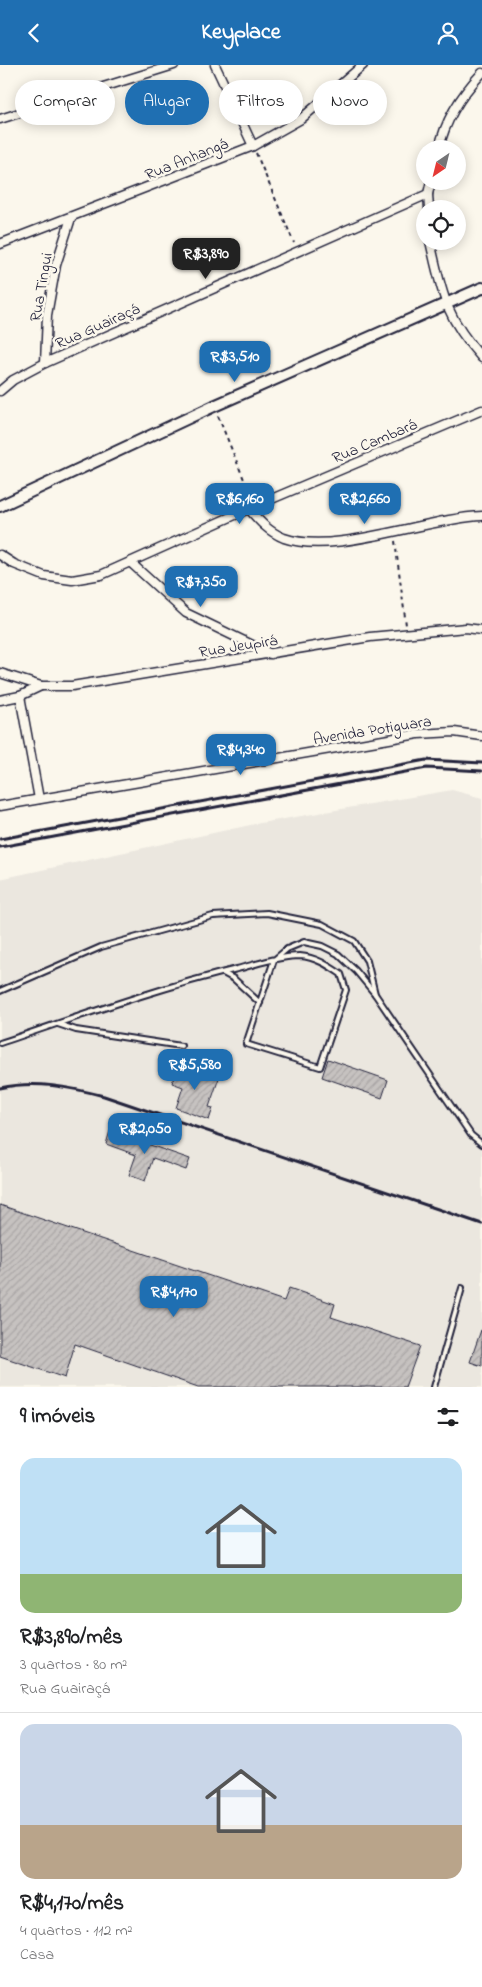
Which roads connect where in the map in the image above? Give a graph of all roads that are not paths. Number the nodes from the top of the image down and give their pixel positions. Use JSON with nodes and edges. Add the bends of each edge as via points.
{"nodes":[{"id":1,"x":174,"y":65,"type":"edge"},
{"id":2,"x":215,"y":65,"type":"edge"},
{"id":3,"x":363,"y":65,"type":"edge"},
{"id":4,"x":482,"y":73,"type":"edge"},
{"id":5,"x":0,"y":119,"type":"edge"},
{"id":6,"x":442,"y":140,"type":"edge"},
{"id":7,"x":253,"y":146,"type":"junction"},
{"id":8,"x":429,"y":190,"type":"edge"},
{"id":9,"x":428,"y":194,"type":"junction"},
{"id":10,"x":428,"y":200,"type":"edge"},
{"id":11,"x":71,"y":218,"type":"junction"},
{"id":12,"x":0,"y":244,"type":"edge"},
{"id":13,"x":432,"y":250,"type":"edge"},
{"id":14,"x":482,"y":288,"type":"edge"},
{"id":15,"x":445,"y":303,"type":"junction"},
{"id":16,"x":482,"y":358,"type":"edge"},
{"id":17,"x":45,"y":363,"type":"junction"},
{"id":18,"x":0,"y":391,"type":"edge"},
{"id":19,"x":482,"y":410,"type":"edge"},
{"id":20,"x":0,"y":507,"type":"edge"},
{"id":21,"x":252,"y":507,"type":"junction"},
{"id":22,"x":482,"y":516,"type":"edge"},
{"id":23,"x":0,"y":555,"type":"edge"},
{"id":24,"x":130,"y":561,"type":"junction"},
{"id":25,"x":482,"y":630,"type":"edge"},
{"id":26,"x":271,"y":654,"type":"junction"},
{"id":27,"x":0,"y":673,"type":"edge"},
{"id":28,"x":41,"y":686,"type":"junction"},
{"id":29,"x":20,"y":696,"type":"junction"},
{"id":30,"x":0,"y":700,"type":"edge"},
{"id":31,"x":482,"y":736,"type":"edge"},
{"id":32,"x":39,"y":799,"type":"junction"},
{"id":33,"x":0,"y":806,"type":"edge"},
{"id":34,"x":274,"y":960,"type":"junction"},
{"id":35,"x":223,"y":973,"type":"junction"},
{"id":36,"x":0,"y":991,"type":"edge"},
{"id":37,"x":375,"y":994,"type":"junction"},
{"id":38,"x":260,"y":1003,"type":"junction"},
{"id":39,"x":57,"y":1024,"type":"junction"},
{"id":40,"x":0,"y":1043,"type":"edge"},
{"id":41,"x":181,"y":1046,"type":"dead end"},
{"id":42,"x":482,"y":1144,"type":"edge"},
{"id":43,"x":462,"y":1288,"type":"dead end"},
{"id":44,"x":434,"y":1387,"type":"edge"}],
"edges":[{"from":1,"to":5,"type":"street"},
{"from":2,"to":7,"type":"street"},
{"from":3,"to":7,"type":"street","name":"Rua Anhangá","via":[[301,119]]},
{"from":4,"to":6,"type":"street","via":[[453,112]]},
{"from":7,"to":11,"type":"street","name":"Rua Anhangá"},
{"from":8,"to":9,"type":"street"},
{"from":9,"to":10,"type":"street"},
{"from":9,"to":17,"type":"street","name":"Rua Guairaçá"},
{"from":11,"to":12,"type":"street","name":"Rua Anhangá"},
{"from":11,"to":17,"type":"street","name":"Rua Tingui","via":[[56,265],[47,315]]},
{"from":13,"to":15,"type":"street"},
{"from":14,"to":15,"type":"street"},
{"from":15,"to":16,"type":"street","via":[[455,324]]},
{"from":15,"to":20,"type":"street","via":[[214,406]]},
{"from":17,"to":18,"type":"street","name":"Rua Guairaçá"},
{"from":19,"to":21,"type":"street","name":"Rua Cambará"},
{"from":21,"to":22,"type":"street","via":[[264,527],[284,538],[314,543]]},
{"from":21,"to":24,"type":"street","name":"Rua Cambará"},
{"from":23,"to":24,"type":"street","name":"Rua Cambará","via":[[44,576],[72,580],[101,575]]},
{"from":24,"to":26,"type":"street","via":[[186,613]]},
{"from":25,"to":26,"type":"street","name":"Rua Jeupirá","via":[[466,628],[407,633]]},
{"from":26,"to":28,"type":"street","name":"Rua Jeupirá","via":[[72,686]]},
{"from":27,"to":28,"type":"street"},
{"from":28,"to":29,"type":"street","name":"Rua Jeupirá"},
{"from":29,"to":30,"type":"street","name":"Rua Jeupirá"},
{"from":29,"to":32,"type":"street"},
{"from":31,"to":32,"type":"street","name":"Avenida Potiguara","via":[[454,731],[418,734]]},
{"from":32,"to":33,"type":"street","name":"Avenida Potiguara"},
{"from":34,"to":35,"type":"lane"},
{"from":34,"to":37,"type":"lane","via":[[287,949],[304,942],[322,946],[338,954]]},
{"from":34,"to":38,"type":"lane"},
{"from":34,"to":38,"type":"lane","via":[[302,956],[341,974],[346,990],[320,1067],[246,1044]]},
{"from":35,"to":38,"type":"lane"},
{"from":35,"to":39,"type":"lane"},
{"from":36,"to":37,"type":"lane","via":[[101,947],[133,937],[213,916],[267,913],[322,924],[354,941],[367,961]]},
{"from":37,"to":42,"type":"lane","via":[[471,1135]]},
{"from":39,"to":40,"type":"lane"},
{"from":39,"to":41,"type":"lane","via":[[76,1030]]},
{"from":43,"to":44,"type":"lane"}]}
